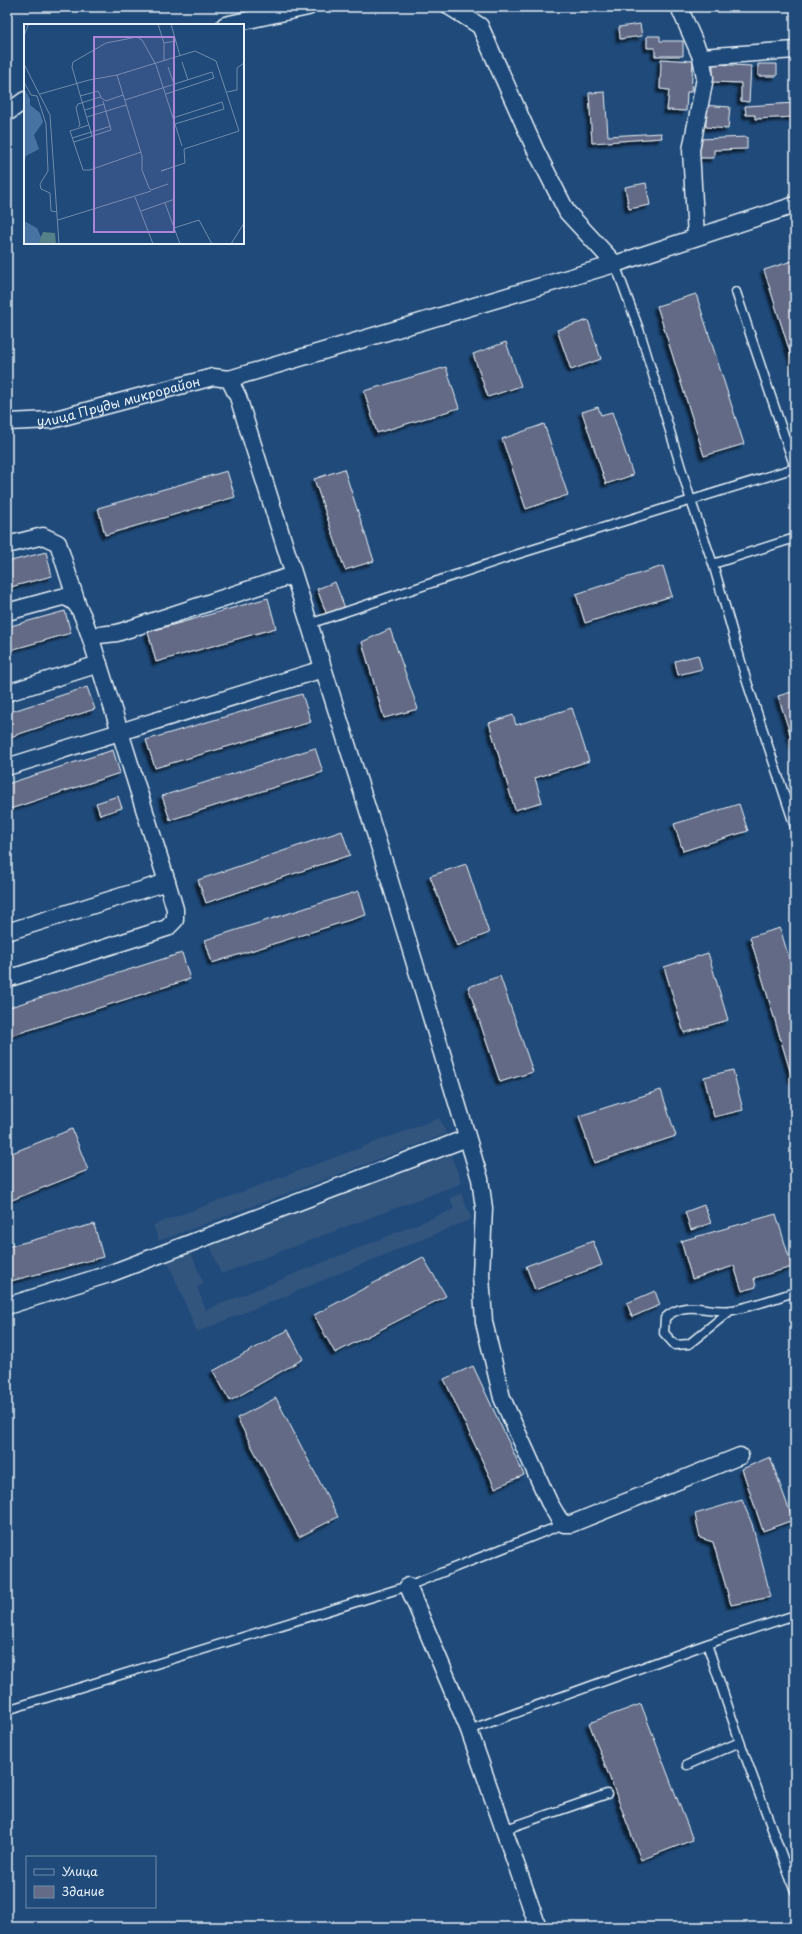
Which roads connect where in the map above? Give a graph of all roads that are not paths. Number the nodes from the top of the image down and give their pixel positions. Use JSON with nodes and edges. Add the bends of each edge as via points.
{"nodes":[{"id":1,"x":308,"y":7,"type":"edge"},
{"id":2,"x":450,"y":7,"type":"edge"},
{"id":3,"x":678,"y":7,"type":"edge"},
{"id":4,"x":230,"y":24,"type":"edge"},
{"id":5,"x":795,"y":50,"type":"edge"},
{"id":6,"x":701,"y":57,"type":"junction"},
{"id":7,"x":24,"y":101,"type":"edge"},
{"id":8,"x":7,"y":114,"type":"edge"},
{"id":9,"x":795,"y":205,"type":"edge"},
{"id":10,"x":696,"y":237,"type":"junction"},
{"id":11,"x":615,"y":264,"type":"junction"},
{"id":12,"x":736,"y":292,"type":"dead end"},
{"id":13,"x":229,"y":379,"type":"junction"},
{"id":14,"x":7,"y":422,"type":"edge"},
{"id":15,"x":795,"y":468,"type":"edge"},
{"id":16,"x":691,"y":501,"type":"junction"},
{"id":17,"x":795,"y":538,"type":"edge"},
{"id":18,"x":7,"y":545,"type":"edge"},
{"id":19,"x":713,"y":564,"type":"junction"},
{"id":20,"x":293,"y":575,"type":"junction"},
{"id":21,"x":77,"y":603,"type":"junction"},
{"id":22,"x":7,"y":612,"type":"edge"},
{"id":23,"x":309,"y":624,"type":"junction"},
{"id":24,"x":90,"y":636,"type":"junction"},
{"id":25,"x":99,"y":664,"type":"junction"},
{"id":26,"x":323,"y":669,"type":"junction"},
{"id":27,"x":7,"y":693,"type":"edge"},
{"id":28,"x":120,"y":732,"type":"junction"},
{"id":29,"x":7,"y":767,"type":"edge"},
{"id":30,"x":795,"y":799,"type":"edge"},
{"id":31,"x":787,"y":801,"type":"junction"},
{"id":32,"x":795,"y":827,"type":"edge"},
{"id":33,"x":167,"y":882,"type":"junction"},
{"id":34,"x":7,"y":932,"type":"edge"},
{"id":35,"x":7,"y":979,"type":"edge"},
{"id":36,"x":467,"y":1138,"type":"junction"},
{"id":37,"x":795,"y":1292,"type":"edge"},
{"id":38,"x":7,"y":1306,"type":"edge"},
{"id":39,"x":732,"y":1310,"type":"junction"},
{"id":40,"x":740,"y":1456,"type":"dead end"},
{"id":41,"x":564,"y":1524,"type":"junction"},
{"id":42,"x":408,"y":1586,"type":"junction"},
{"id":43,"x":795,"y":1615,"type":"edge"},
{"id":44,"x":707,"y":1644,"type":"junction"},
{"id":45,"x":7,"y":1710,"type":"edge"},
{"id":46,"x":469,"y":1730,"type":"junction"},
{"id":47,"x":740,"y":1742,"type":"junction"},
{"id":48,"x":687,"y":1765,"type":"dead end"},
{"id":49,"x":607,"y":1794,"type":"dead end"},
{"id":50,"x":503,"y":1830,"type":"junction"},
{"id":51,"x":795,"y":1891,"type":"edge"},
{"id":52,"x":538,"y":1927,"type":"edge"}],
"edges":[{"from":1,"to":4,"type":"street"},
{"from":2,"to":11,"type":"street","via":[[480,26],[535,149],[567,212]]},
{"from":3,"to":6,"type":"street"},
{"from":5,"to":6,"type":"street"},
{"from":6,"to":10,"type":"street","via":[[705,78],[691,150]]},
{"from":7,"to":8,"type":"street"},
{"from":9,"to":10,"type":"street","name":"улица Пруды микрорайон"},
{"from":10,"to":11,"type":"street","name":"улица Пруды микрорайон"},
{"from":11,"to":13,"type":"street","name":"улица Пруды микрорайон"},
{"from":11,"to":16,"type":"lane","via":[[641,336]]},
{"from":12,"to":15,"type":"lane"},
{"from":13,"to":14,"type":"street","name":"улица Пруды микрорайон","via":[[213,377],[52,420]]},
{"from":13,"to":20,"type":"street","via":[[238,397]]},
{"from":15,"to":16,"type":"lane"},
{"from":16,"to":19,"type":"lane"},
{"from":16,"to":23,"type":"lane","via":[[515,555]]},
{"from":17,"to":19,"type":"lane"},
{"from":18,"to":21,"type":"street","via":[[43,536],[58,542]]},
{"from":19,"to":31,"type":"lane","via":[[746,679]]},
{"from":20,"to":23,"type":"street"},
{"from":20,"to":24,"type":"street","via":[[117,633]]},
{"from":21,"to":22,"type":"street","via":[[71,598],[62,597]]},
{"from":21,"to":24,"type":"street"},
{"from":23,"to":26,"type":"street"},
{"from":24,"to":25,"type":"street"},
{"from":25,"to":27,"type":"street"},
{"from":25,"to":28,"type":"street"},
{"from":26,"to":28,"type":"street"},
{"from":26,"to":36,"type":"street"},
{"from":28,"to":29,"type":"street"},
{"from":28,"to":33,"type":"street"},
{"from":30,"to":31,"type":"lane"},
{"from":31,"to":32,"type":"lane"},
{"from":33,"to":34,"type":"street"},
{"from":33,"to":35,"type":"street","via":[[175,909],[175,920],[167,928]]},
{"from":36,"to":38,"type":"street","via":[[109,1274]]},
{"from":36,"to":41,"type":"street","via":[[480,1179],[484,1208],[481,1274],[484,1322],[502,1398],[558,1519]]},
{"from":37,"to":39,"type":"lane"},
{"from":39,"to":39,"type":"lane","via":[[689,1344],[676,1346],[664,1333],[665,1318],[673,1311],[689,1307]]},
{"from":40,"to":41,"type":"street","via":[[572,1524]]},
{"from":41,"to":42,"type":"lane"},
{"from":42,"to":45,"type":"lane"},
{"from":42,"to":46,"type":"street"},
{"from":43,"to":44,"type":"lane"},
{"from":44,"to":46,"type":"lane"},
{"from":44,"to":47,"type":"lane"},
{"from":46,"to":50,"type":"street"},
{"from":47,"to":48,"type":"lane"},
{"from":47,"to":51,"type":"lane"},
{"from":49,"to":50,"type":"lane"},
{"from":50,"to":52,"type":"street"}]}
